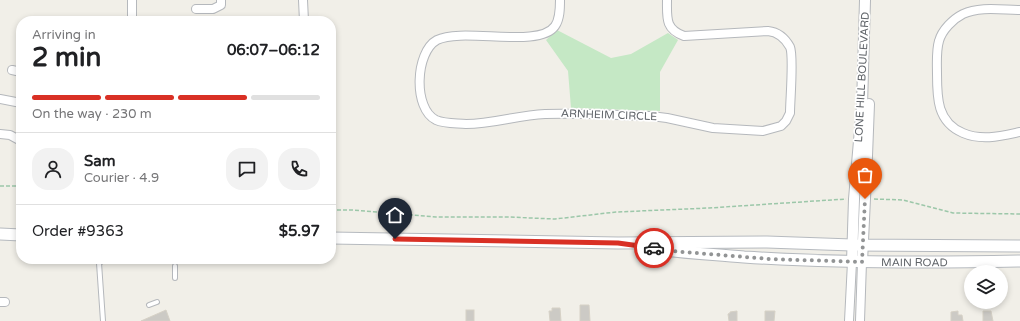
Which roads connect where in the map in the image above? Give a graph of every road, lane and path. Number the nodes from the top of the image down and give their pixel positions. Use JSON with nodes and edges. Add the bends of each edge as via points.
{"nodes":[{"id":1,"x":132,"y":0,"type":"edge"},
{"id":2,"x":221,"y":0,"type":"edge"},
{"id":3,"x":303,"y":0,"type":"edge"},
{"id":4,"x":560,"y":0,"type":"edge"},
{"id":5,"x":667,"y":0,"type":"edge"},
{"id":6,"x":865,"y":0,"type":"edge"},
{"id":7,"x":870,"y":0,"type":"edge"},
{"id":8,"x":196,"y":9,"type":"dead end"},
{"id":9,"x":1020,"y":10,"type":"edge"},
{"id":10,"x":132,"y":16,"type":"edge"},
{"id":11,"x":304,"y":16,"type":"edge"},
{"id":12,"x":12,"y":70,"type":"dead end"},
{"id":13,"x":16,"y":71,"type":"edge"},
{"id":14,"x":0,"y":99,"type":"edge"},
{"id":15,"x":16,"y":102,"type":"edge"},
{"id":16,"x":1020,"y":132,"type":"edge"},
{"id":17,"x":0,"y":134,"type":"edge"},
{"id":18,"x":16,"y":138,"type":"edge"},
{"id":19,"x":0,"y":186,"type":"edge"},
{"id":20,"x":16,"y":186,"type":"edge"},
{"id":21,"x":854,"y":199,"type":"junction"},
{"id":22,"x":865,"y":199,"type":"junction"},
{"id":23,"x":336,"y":210,"type":"edge"},
{"id":24,"x":1020,"y":214,"type":"edge"},
{"id":25,"x":0,"y":234,"type":"edge"},
{"id":26,"x":16,"y":235,"type":"edge"},
{"id":27,"x":336,"y":238,"type":"edge"},
{"id":28,"x":618,"y":243,"type":"junction"},
{"id":29,"x":857,"y":245,"type":"junction"},
{"id":30,"x":1020,"y":246,"type":"edge"},
{"id":31,"x":1020,"y":261,"type":"edge"},
{"id":32,"x":857,"y":262,"type":"junction"},
{"id":33,"x":99,"y":264,"type":"edge"},
{"id":34,"x":175,"y":266,"type":"dead end"},
{"id":35,"x":175,"y":278,"type":"dead end"},
{"id":36,"x":156,"y":302,"type":"dead end"},
{"id":37,"x":149,"y":305,"type":"dead end"},
{"id":38,"x":103,"y":321,"type":"edge"},
{"id":39,"x":850,"y":321,"type":"edge"},
{"id":40,"x":860,"y":321,"type":"edge"}],
"edges":[{"from":1,"to":10,"type":"street"},
{"from":2,"to":8,"type":"street","via":[[217,8]]},
{"from":3,"to":11,"type":"street"},
{"from":4,"to":5,"type":"street","name":"ARNHEIM CIRCLE","via":[[559,14],[550,32],[530,37],[450,36],[436,41],[428,48],[423,59],[420,77],[420,92],[427,112],[436,120],[454,124],[482,123],[545,114],[651,116],[713,128],[739,130],[763,131],[781,126],[790,113],[791,53],[787,42],[774,32],[768,31],[684,36],[668,24]]},
{"from":6,"to":21,"type":"street","name":"LONE HILL BOULEVARD","via":[[862,106]]},
{"from":7,"to":22,"type":"street","name":"LONE HILL BOULEVARD"},
{"from":9,"to":16,"type":"street","via":[[973,11],[951,22],[939,41],[936,98],[946,120],[964,133],[987,138]]},
{"from":12,"to":13,"type":"street"},
{"from":14,"to":15,"type":"street"},
{"from":17,"to":18,"type":"street"},
{"from":19,"to":20,"type":"path"},
{"from":21,"to":23,"type":"path","via":[[616,212],[556,219],[436,217]]},
{"from":21,"to":29,"type":"street","name":"LONE HILL BOULEVARD"},
{"from":22,"to":24,"type":"path","via":[[903,200],[953,213]]},
{"from":22,"to":29,"type":"street","name":"LONE HILL BOULEVARD"},
{"from":25,"to":26,"type":"main road"},
{"from":27,"to":28,"type":"main road","name":"MAIN ROAD"},
{"from":28,"to":29,"type":"main road","name":"MAIN ROAD","via":[[760,242]]},
{"from":28,"to":32,"type":"main road","name":"MAIN ROAD","via":[[671,251],[770,259]]},
{"from":29,"to":30,"type":"main road","name":"MAIN ROAD"},
{"from":29,"to":32,"type":"street","name":"LONE HILL BOULEVARD"},
{"from":31,"to":32,"type":"main road","name":"MAIN ROAD"},
{"from":32,"to":39,"type":"street","name":"LONE HILL BOULEVARD"},
{"from":32,"to":40,"type":"street","name":"LONE HILL BOULEVARD"},
{"from":33,"to":38,"type":"lane"},
{"from":34,"to":35,"type":"lane"},
{"from":36,"to":37,"type":"lane"}]}
